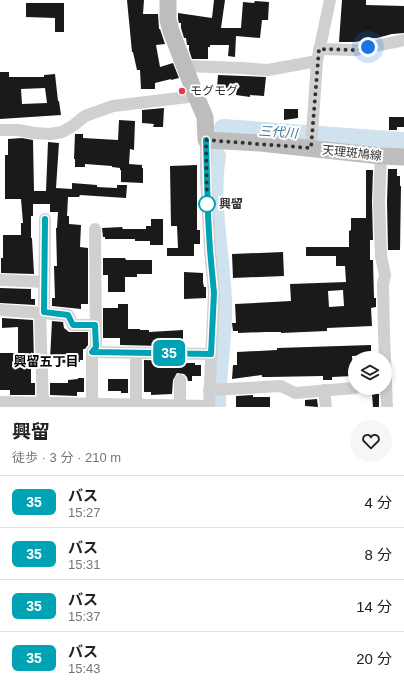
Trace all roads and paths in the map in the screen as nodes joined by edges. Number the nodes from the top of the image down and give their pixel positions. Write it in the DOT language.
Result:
graph roads {
  1 [pos="168,0"];
  2 [pos="330,0"];
  3 [pos="404,40"];
  4 [pos="318,55"];
  5 [pos="184,66"];
  6 [pos="196,96"];
  7 [pos="0,130"];
  8 [pos="312,139"];
  9 [pos="206,140"];
  10 [pos="381,156"];
  11 [pos="404,158"];
  12 [pos="45,219"];
  13 [pos="95,229"];
  14 [pos="0,280"];
  15 [pos="44,282"];
  16 [pos="0,310"];
  17 [pos="42,312"];
  18 [pos="95,325"];
  19 [pos="385,351"];
  20 [pos="92,352"];
  21 [pos="136,353"];
  22 [pos="211,354"];
  23 [pos="180,380"];
  24 [pos="348,388"];
  25 [pos="216,389"];
  26 [pos="324,390"];
  27 [pos="386,395"];
  28 [pos="0,402"];
  29 [pos="43,404"];
  30 [pos="92,405"];
  31 [pos="136,406"];
  32 [pos="180,406"];
  33 [pos="209,406"];
  34 [pos="326,407"];
  35 [pos="387,407"];
  1 -- 5 [label="main road"];
  2 -- 4 [label="street"];
  3 -- 4 [label="street"];
  4 -- 5 [label="street"];
  4 -- 8 [label="street"];
  5 -- 6 [label="main road"];
  6 -- 7 [label="street"];
  6 -- 9 [label="main road"];
  8 -- 9 [label="main road, 天理斑鳩線"];
  8 -- 10 [label="main road, 天理斑鳩線"];
  9 -- 22 [label="street"];
  10 -- 11 [label="main road, 天理斑鳩線"];
  10 -- 19 [label="street"];
  12 -- 15 [label="street"];
  13 -- 18 [label="street"];
  14 -- 15 [label="street"];
  15 -- 17 [label="street"];
  16 -- 17 [label="street"];
  17 -- 18 [label="street"];
  17 -- 29 [label="street"];
  18 -- 20 [label="street"];
  20 -- 21 [label="street"];
  20 -- 30 [label="street"];
  21 -- 22 [label="street"];
  21 -- 31 [label="street"];
  22 -- 25 [label="street"];
  23 -- 32 [label="street"];
  24 -- 26 [label="street"];
  25 -- 26 [label="street"];
  25 -- 33 [label="street"];
  26 -- 34 [label="street"];
  27 -- 35 [label="street"];
  28 -- 29 [label="street"];
  29 -- 30 [label="street"];
  30 -- 31 [label="street"];
  31 -- 32 [label="street"];
  32 -- 33 [label="street"];
}
